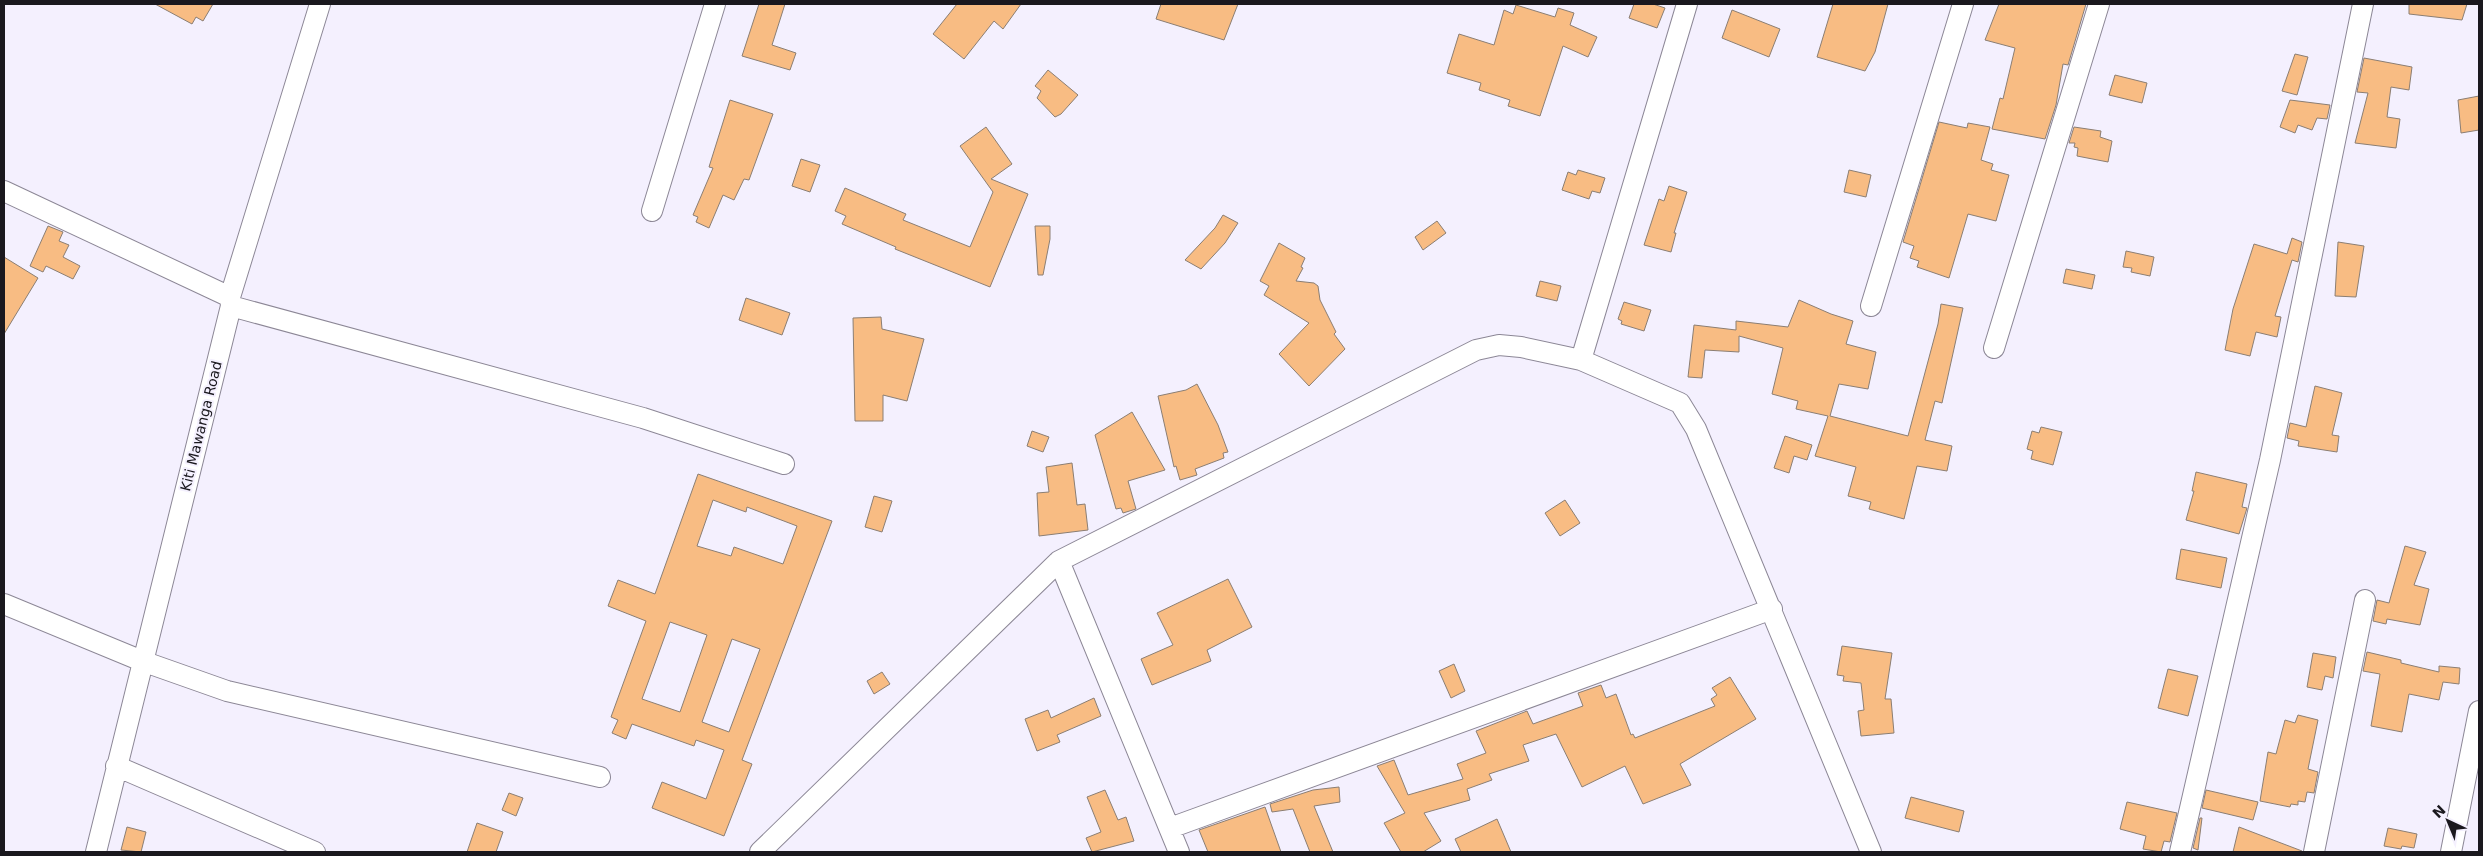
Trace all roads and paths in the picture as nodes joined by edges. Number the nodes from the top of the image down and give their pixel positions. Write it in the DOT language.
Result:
graph roads {
  1 [pos="320,4"];
  2 [pos="715,4"];
  3 [pos="1687,4"];
  4 [pos="1963,4"];
  5 [pos="2099,4"];
  6 [pos="2363,4"];
  7 [pos="4,191"];
  8 [pos="652,212"];
  9 [pos="230,302"];
  10 [pos="1870,306"];
  11 [pos="1994,348"];
  12 [pos="1580,360"];
  13 [pos="784,464"];
  14 [pos="1059,561"];
  15 [pos="2365,600"];
  16 [pos="4,604"];
  17 [pos="1772,609"];
  18 [pos="142,660"];
  19 [pos="2479,711"];
  20 [pos="116,766"];
  21 [pos="600,777"];
  22 [pos="1170,828"];
  23 [pos="96,852"];
  24 [pos="315,852"];
  25 [pos="760,852"];
  26 [pos="1180,852"];
  27 [pos="1871,852"];
  28 [pos="2180,852"];
  29 [pos="2314,852"];
  30 [pos="2451,852"];
  1 -- 9 [label="street, Kiti Mawanga Road"];
  2 -- 8 [label="street"];
  3 -- 12 [label="street"];
  4 -- 10 [label="street"];
  5 -- 11 [label="street"];
  6 -- 28 [label="street"];
  7 -- 9 [label="street"];
  9 -- 13 [label="street"];
  9 -- 18 [label="street, Kiti Mawanga Road"];
  12 -- 14 [label="street"];
  12 -- 17 [label="street"];
  14 -- 22 [label="street"];
  14 -- 25 [label="street"];
  15 -- 29 [label="street"];
  16 -- 18 [label="street"];
  17 -- 22 [label="street"];
  17 -- 27 [label="street"];
  18 -- 20 [label="street, Kiti Mawanga Road"];
  18 -- 21 [label="street"];
  19 -- 30 [label="street"];
  20 -- 23 [label="street, Kiti Mawanga Road"];
  20 -- 24 [label="street"];
  22 -- 26 [label="street"];
}
